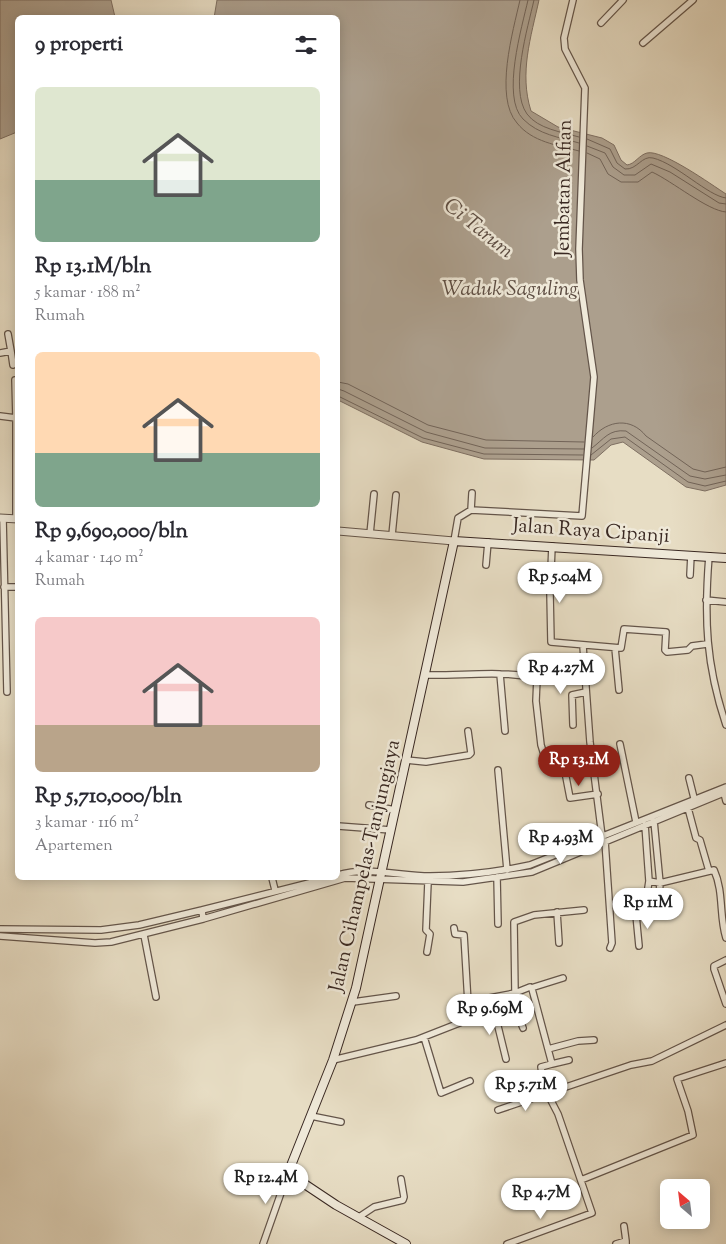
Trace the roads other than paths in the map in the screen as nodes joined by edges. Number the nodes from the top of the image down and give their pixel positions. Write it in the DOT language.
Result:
graph roads {
  1 [pos="573,0"];
  2 [pos="623,0"];
  3 [pos="693,0"];
  4 [pos="601,23"];
  5 [pos="643,43"];
  6 [pos="8,334"];
  7 [pos="11,350"];
  8 [pos="0,353"];
  9 [pos="13,365"];
  10 [pos="0,416"];
  11 [pos="15,418"];
  12 [pos="472,492"];
  13 [pos="374,494"];
  14 [pos="396,495"];
  15 [pos="471,510"];
  16 [pos="1,518"];
  17 [pos="15,519"];
  18 [pos="340,531"];
  19 [pos="370,534"];
  20 [pos="392,535"];
  21 [pos="454,541"];
  22 [pos="488,542"];
  23 [pos="552,546"];
  24 [pos="691,555"];
  25 [pos="709,556"];
  26 [pos="726,558"];
  27 [pos="486,565"];
  28 [pos="690,575"];
  29 [pos="4,587"];
  30 [pos="15,587"];
  31 [pos="706,600"];
  32 [pos="726,602"];
  33 [pos="707,644"];
  34 [pos="583,646"];
  35 [pos="615,648"];
  36 [pos="500,674"];
  37 [pos="425,675"];
  38 [pos="619,690"];
  39 [pos="7,692"];
  40 [pos="586,692"];
  41 [pos="573,724"];
  42 [pos="726,725"];
  43 [pos="468,731"];
  44 [pos="505,731"];
  45 [pos="620,744"];
  46 [pos="406,760"];
  47 [pos="546,761"];
  48 [pos="498,770"];
  49 [pos="565,772"];
  50 [pos="689,778"];
  51 [pos="725,791"];
  52 [pos="598,794"];
  53 [pos="694,798"];
  54 [pos="726,801"];
  55 [pos="369,805"];
  56 [pos="688,808"];
  57 [pos="395,810"];
  58 [pos="654,821"];
  59 [pos="636,822"];
  60 [pos="645,825"];
  61 [pos="340,826"];
  62 [pos="391,830"];
  63 [pos="604,838"];
  64 [pos="531,869"];
  65 [pos="507,870"];
  66 [pos="709,871"];
  67 [pos="340,875"];
  68 [pos="382,876"];
  69 [pos="497,877"];
  70 [pos="463,878"];
  71 [pos="340,879"];
  72 [pos="272,880"];
  73 [pos="320,880"];
  74 [pos="337,880"];
  75 [pos="649,881"];
  76 [pos="428,882"];
  77 [pos="660,883"];
  78 [pos="275,890"];
  79 [pos="254,901"];
  80 [pos="584,910"];
  81 [pos="557,912"];
  82 [pos="658,912"];
  83 [pos="202,915"];
  84 [pos="498,924"];
  85 [pos="454,928"];
  86 [pos="0,929"];
  87 [pos="144,935"];
  88 [pos="0,936"];
  89 [pos="726,938"];
  90 [pos="559,943"];
  91 [pos="639,946"];
  92 [pos="610,948"];
  93 [pos="427,952"];
  94 [pos="726,960"];
  95 [pos="563,978"];
  96 [pos="531,988"];
  97 [pos="514,993"];
  98 [pos="396,996"];
  99 [pos="156,997"];
  100 [pos="353,1002"];
  101 [pos="468,1002"];
  102 [pos="726,1004"];
  103 [pos="494,1010"];
  104 [pos="469,1020"];
  105 [pos="726,1025"];
  106 [pos="523,1028"];
  107 [pos="424,1037"];
  108 [pos="594,1040"];
  109 [pos="548,1049"];
  110 [pos="506,1059"];
  111 [pos="333,1060"];
  112 [pos="569,1060"];
  113 [pos="726,1063"];
  114 [pos="552,1064"];
  115 [pos="470,1081"];
  116 [pos="547,1094"];
  117 [pos="498,1110"];
  118 [pos="311,1116"];
  119 [pos="341,1122"];
  120 [pos="288,1173"];
  121 [pos="401,1179"];
  122 [pos="582,1180"];
  123 [pos="359,1216"];
  124 [pos="624,1226"];
  125 [pos="626,1243"];
  126 [pos="263,1244"];
  127 [pos="406,1244"];
  128 [pos="507,1244"];
  129 [pos="616,1244"];
  1 -- 15 [label="street, Jembatan Alfian"];
  2 -- 4 [label="street"];
  3 -- 5 [label="street"];
  6 -- 7 [label="street"];
  7 -- 8 [label="street"];
  7 -- 9 [label="street"];
  10 -- 11 [label="street"];
  12 -- 15 [label="street"];
  13 -- 19 [label="street"];
  14 -- 20 [label="street"];
  15 -- 21 [label="street"];
  16 -- 17 [label="street"];
  16 -- 29 [label="street"];
  18 -- 19 [label="street"];
  19 -- 20 [label="street"];
  20 -- 21 [label="street"];
  21 -- 22 [label="main road, Jalan Raya Cipanji"];
  21 -- 37 [label="main road, Jalan Cihampelas-Tanjungjaya"];
  22 -- 23 [label="main road, Jalan Raya Cipanji"];
  22 -- 27 [label="street"];
  23 -- 24 [label="main road, Jalan Raya Cipanji"];
  23 -- 34 [label="street"];
  24 -- 25 [label="main road, Jalan Raya Cipanji"];
  24 -- 28 [label="street"];
  25 -- 26 [label="main road, Jalan Raya Cipanji"];
  25 -- 31 [label="street"];
  29 -- 30 [label="street"];
  29 -- 39 [label="street"];
  31 -- 32 [label="street"];
  31 -- 33 [label="street"];
  33 -- 35 [label="street"];
  33 -- 42 [label="street"];
  34 -- 35 [label="street"];
  34 -- 40 [label="street"];
  35 -- 38 [label="street"];
  36 -- 37 [label="street"];
  36 -- 44 [label="street"];
  36 -- 47 [label="street"];
  37 -- 46 [label="main road, Jalan Cihampelas-Tanjungjaya"];
  40 -- 41 [label="street"];
  40 -- 52 [label="street"];
  43 -- 46 [label="street"];
  45 -- 59 [label="street"];
  46 -- 57 [label="main road, Jalan Cihampelas-Tanjungjaya"];
  48 -- 65 [label="street"];
  49 -- 52 [label="street"];
  50 -- 53 [label="street"];
  51 -- 53 [label="street"];
  51 -- 54 [label="street"];
  51 -- 56 [label="street"];
  52 -- 63 [label="street"];
  53 -- 59 [label="street"];
  55 -- 57 [label="street"];
  56 -- 58 [label="street"];
  56 -- 66 [label="street"];
  57 -- 62 [label="main road, Jalan Cihampelas-Tanjungjaya"];
  58 -- 60 [label="street"];
  58 -- 77 [label="street"];
  59 -- 63 [label="street"];
  60 -- 63 [label="street"];
  60 -- 75 [label="street"];
  61 -- 62 [label="street"];
  62 -- 68 [label="main road, Jalan Cihampelas-Tanjungjaya"];
  63 -- 64 [label="street"];
  63 -- 92 [label="street"];
  64 -- 65 [label="street"];
  64 -- 69 [label="street"];
  65 -- 70 [label="street"];
  66 -- 77 [label="street"];
  66 -- 89 [label="street"];
  67 -- 68 [label="street"];
  68 -- 70 [label="street"];
  68 -- 71 [label="street"];
  68 -- 76 [label="street"];
  68 -- 100 [label="main road, Jalan Cihampelas-Tanjungjaya"];
  69 -- 70 [label="street"];
  69 -- 84 [label="street"];
  70 -- 76 [label="street"];
  72 -- 78 [label="street"];
  73 -- 78 [label="street"];
  74 -- 79 [label="street"];
  75 -- 77 [label="street"];
  75 -- 91 [label="street"];
  76 -- 93 [label="street"];
  77 -- 82 [label="street"];
  78 -- 79 [label="street"];
  79 -- 83 [label="street"];
  80 -- 81 [label="street"];
  81 -- 90 [label="street"];
  81 -- 97 [label="street"];
  83 -- 86 [label="street"];
  83 -- 87 [label="street"];
  85 -- 101 [label="street"];
  87 -- 88 [label="street"];
  87 -- 99 [label="street"];
  94 -- 102 [label="street"];
  95 -- 96 [label="street"];
  96 -- 97 [label="street"];
  96 -- 109 [label="street"];
  97 -- 101 [label="street"];
  98 -- 100 [label="street"];
  100 -- 111 [label="main road, Jalan Cihampelas-Tanjungjaya"];
  101 -- 104 [label="street"];
  103 -- 104 [label="street"];
  103 -- 106 [label="street"];
  103 -- 110 [label="street"];
  104 -- 107 [label="street"];
  105 -- 116 [label="street"];
  107 -- 111 [label="street"];
  107 -- 115 [label="street"];
  108 -- 109 [label="street"];
  109 -- 114 [label="street"];
  111 -- 118 [label="main road, Jalan Cihampelas-Tanjungjaya"];
  112 -- 114 [label="street"];
  113 -- 122 [label="street"];
  114 -- 116 [label="street"];
  116 -- 117 [label="street"];
  116 -- 122 [label="street"];
  118 -- 119 [label="street"];
  118 -- 120 [label="main road, Jalan Cihampelas-Tanjungjaya"];
  120 -- 123 [label="main road"];
  120 -- 126 [label="street"];
  121 -- 123 [label="street"];
  122 -- 128 [label="street"];
  123 -- 127 [label="main road"];
  124 -- 125 [label="street"];
  125 -- 129 [label="street"];
}
